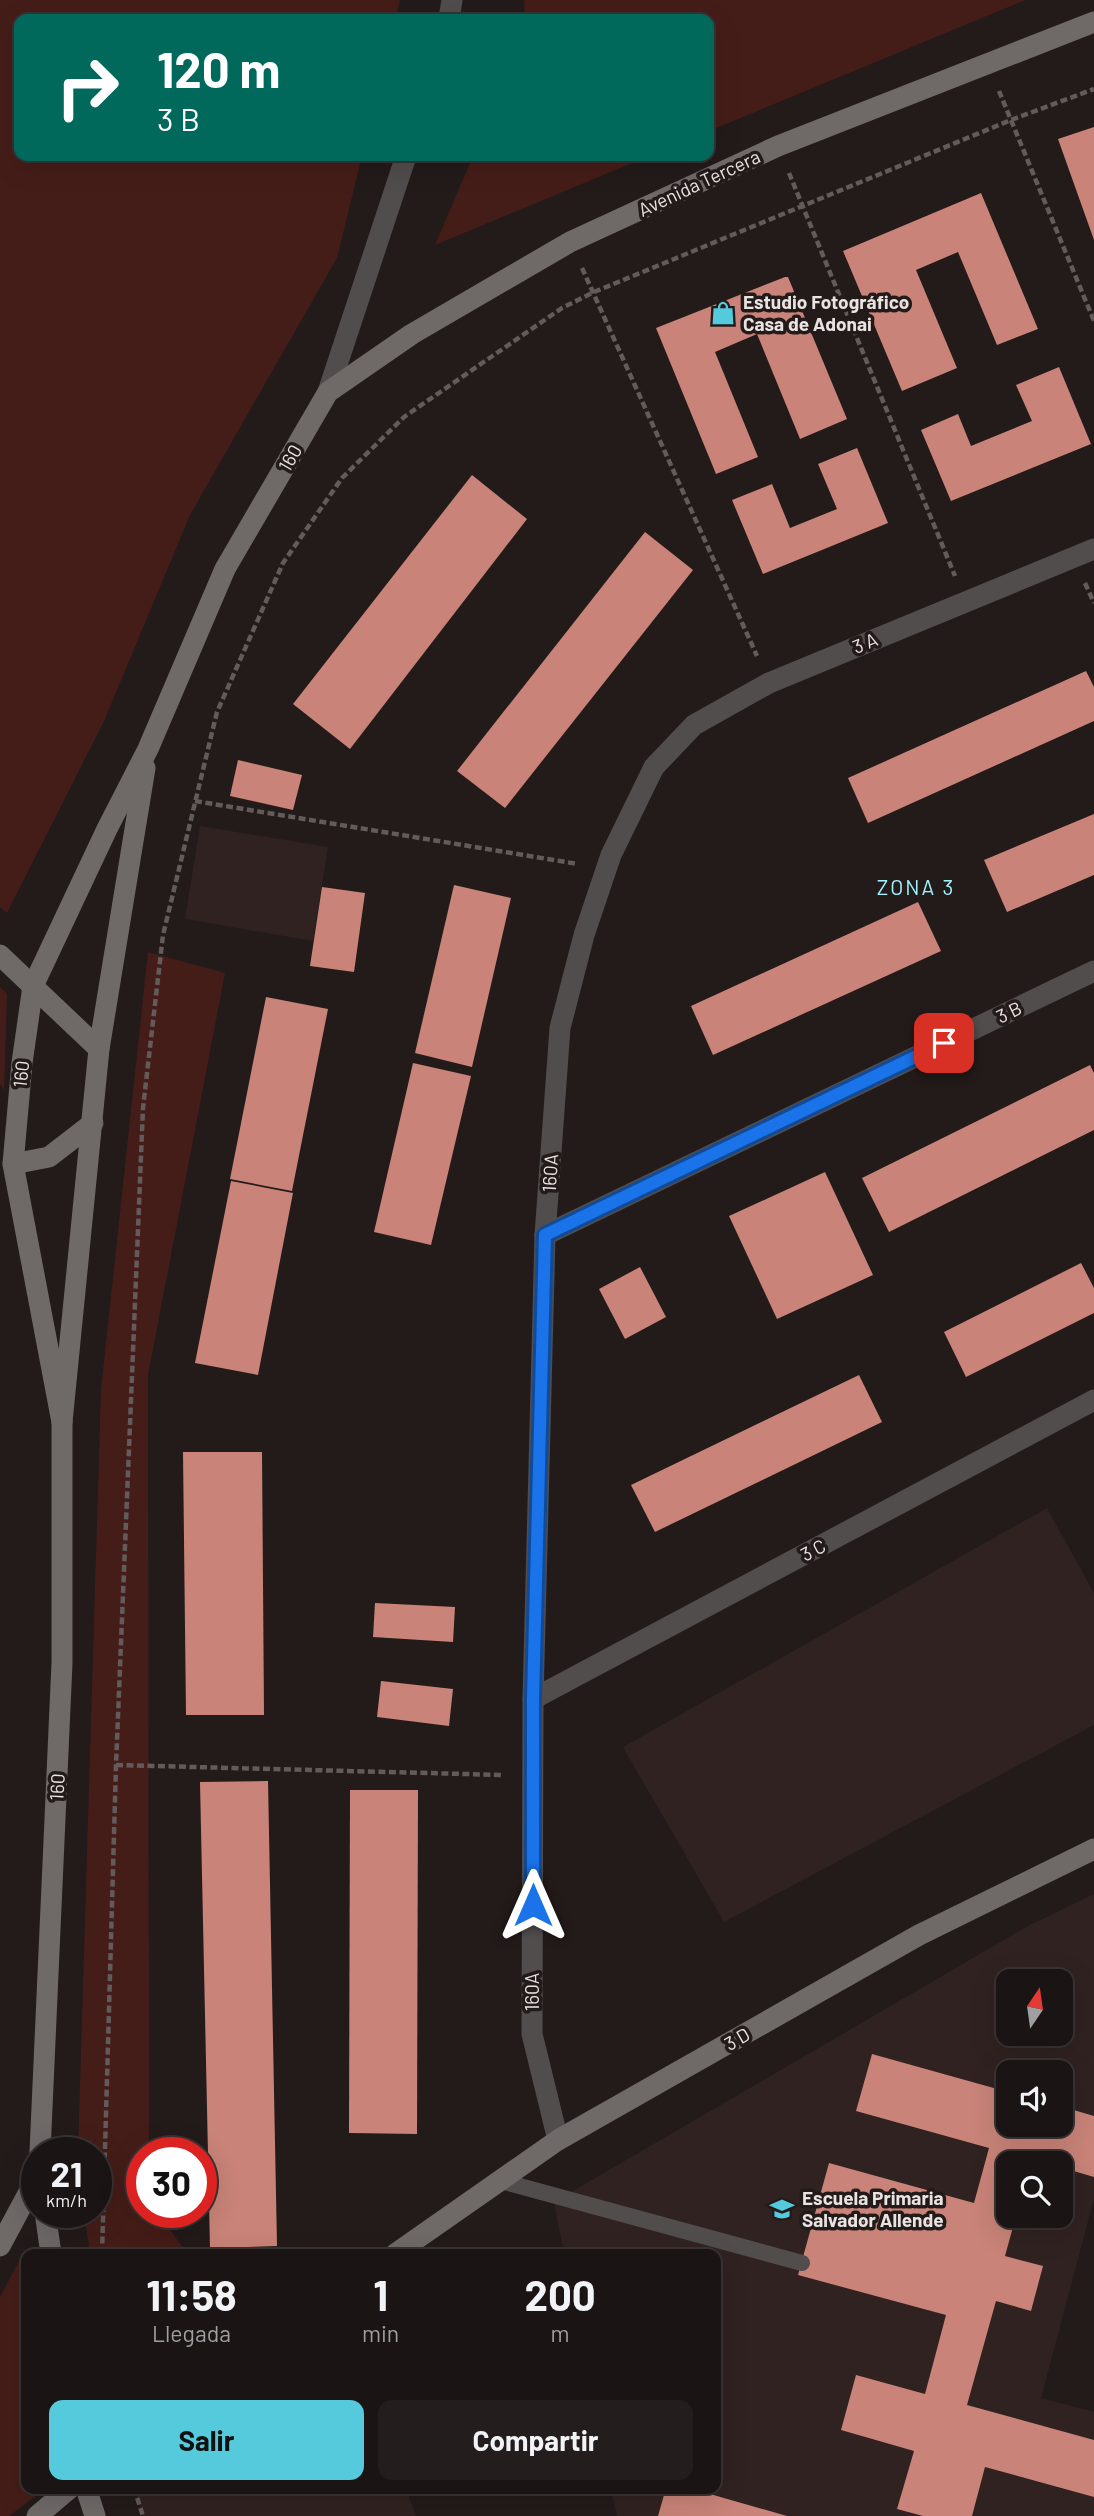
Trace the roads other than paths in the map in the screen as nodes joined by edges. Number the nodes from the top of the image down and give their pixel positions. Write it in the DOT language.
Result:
graph roads {
  1 [pos="1094,22"];
  2 [pos="404,161"];
  3 [pos="328,393"];
  4 [pos="1094,549"];
  5 [pos="148,749"];
  6 [pos="654,767"];
  7 [pos="0,956"];
  8 [pos="1094,971"];
  9 [pos="33,986"];
  10 [pos="99,1049"];
  11 [pos="93,1123"];
  12 [pos="0,1139"];
  13 [pos="13,1164"];
  14 [pos="545,1235"];
  15 [pos="1094,1400"];
  16 [pos="62,1422"];
  17 [pos="533,1699"];
  18 [pos="1094,1849"];
  19 [pos="41,2137"];
  20 [pos="558,2140"];
  21 [pos="501,2180"];
  22 [pos="21,2207"];
  23 [pos="47,2228"];
  24 [pos="0,2246"];
  25 [pos="50,2249"];
  26 [pos="403,2249"];
  27 [pos="802,2263"];
  28 [pos="63,2494"];
  29 [pos="88,2494"];
  30 [pos="37,2516"];
  31 [pos="95,2516"];
  1 -- 3 [label="main road, Avenida Tercera"];
  2 -- 3 [label="street, 160"];
  3 -- 5 [label="main road, 160"];
  4 -- 6 [label="street, 3 A"];
  5 -- 9 [label="main road, 160"];
  5 -- 10 [label="main road, 160"];
  6 -- 14 [label="street, 160A"];
  7 -- 9 [label="main road"];
  8 -- 14 [label="street, 3 B"];
  9 -- 10 [label="main road"];
  9 -- 13 [label="main road, 160"];
  10 -- 11 [label="main road, 160"];
  11 -- 13 [label="main road"];
  11 -- 16 [label="main road, 160"];
  12 -- 13 [label="main road"];
  13 -- 16 [label="main road, 160"];
  14 -- 17 [label="street, 160A"];
  15 -- 17 [label="street, 3 C"];
  16 -- 19 [label="main road, 160"];
  17 -- 20 [label="street, 160A"];
  18 -- 20 [label="main road, 3 D"];
  20 -- 21 [label="main road, 3 D"];
  21 -- 26 [label="main road, 3 D"];
  21 -- 27 [label="lane"];
  22 -- 24 [label="main road"];
  23 -- 25 [label="main road"];
  28 -- 30 [label="main road"];
  29 -- 31 [label="main road"];
}
